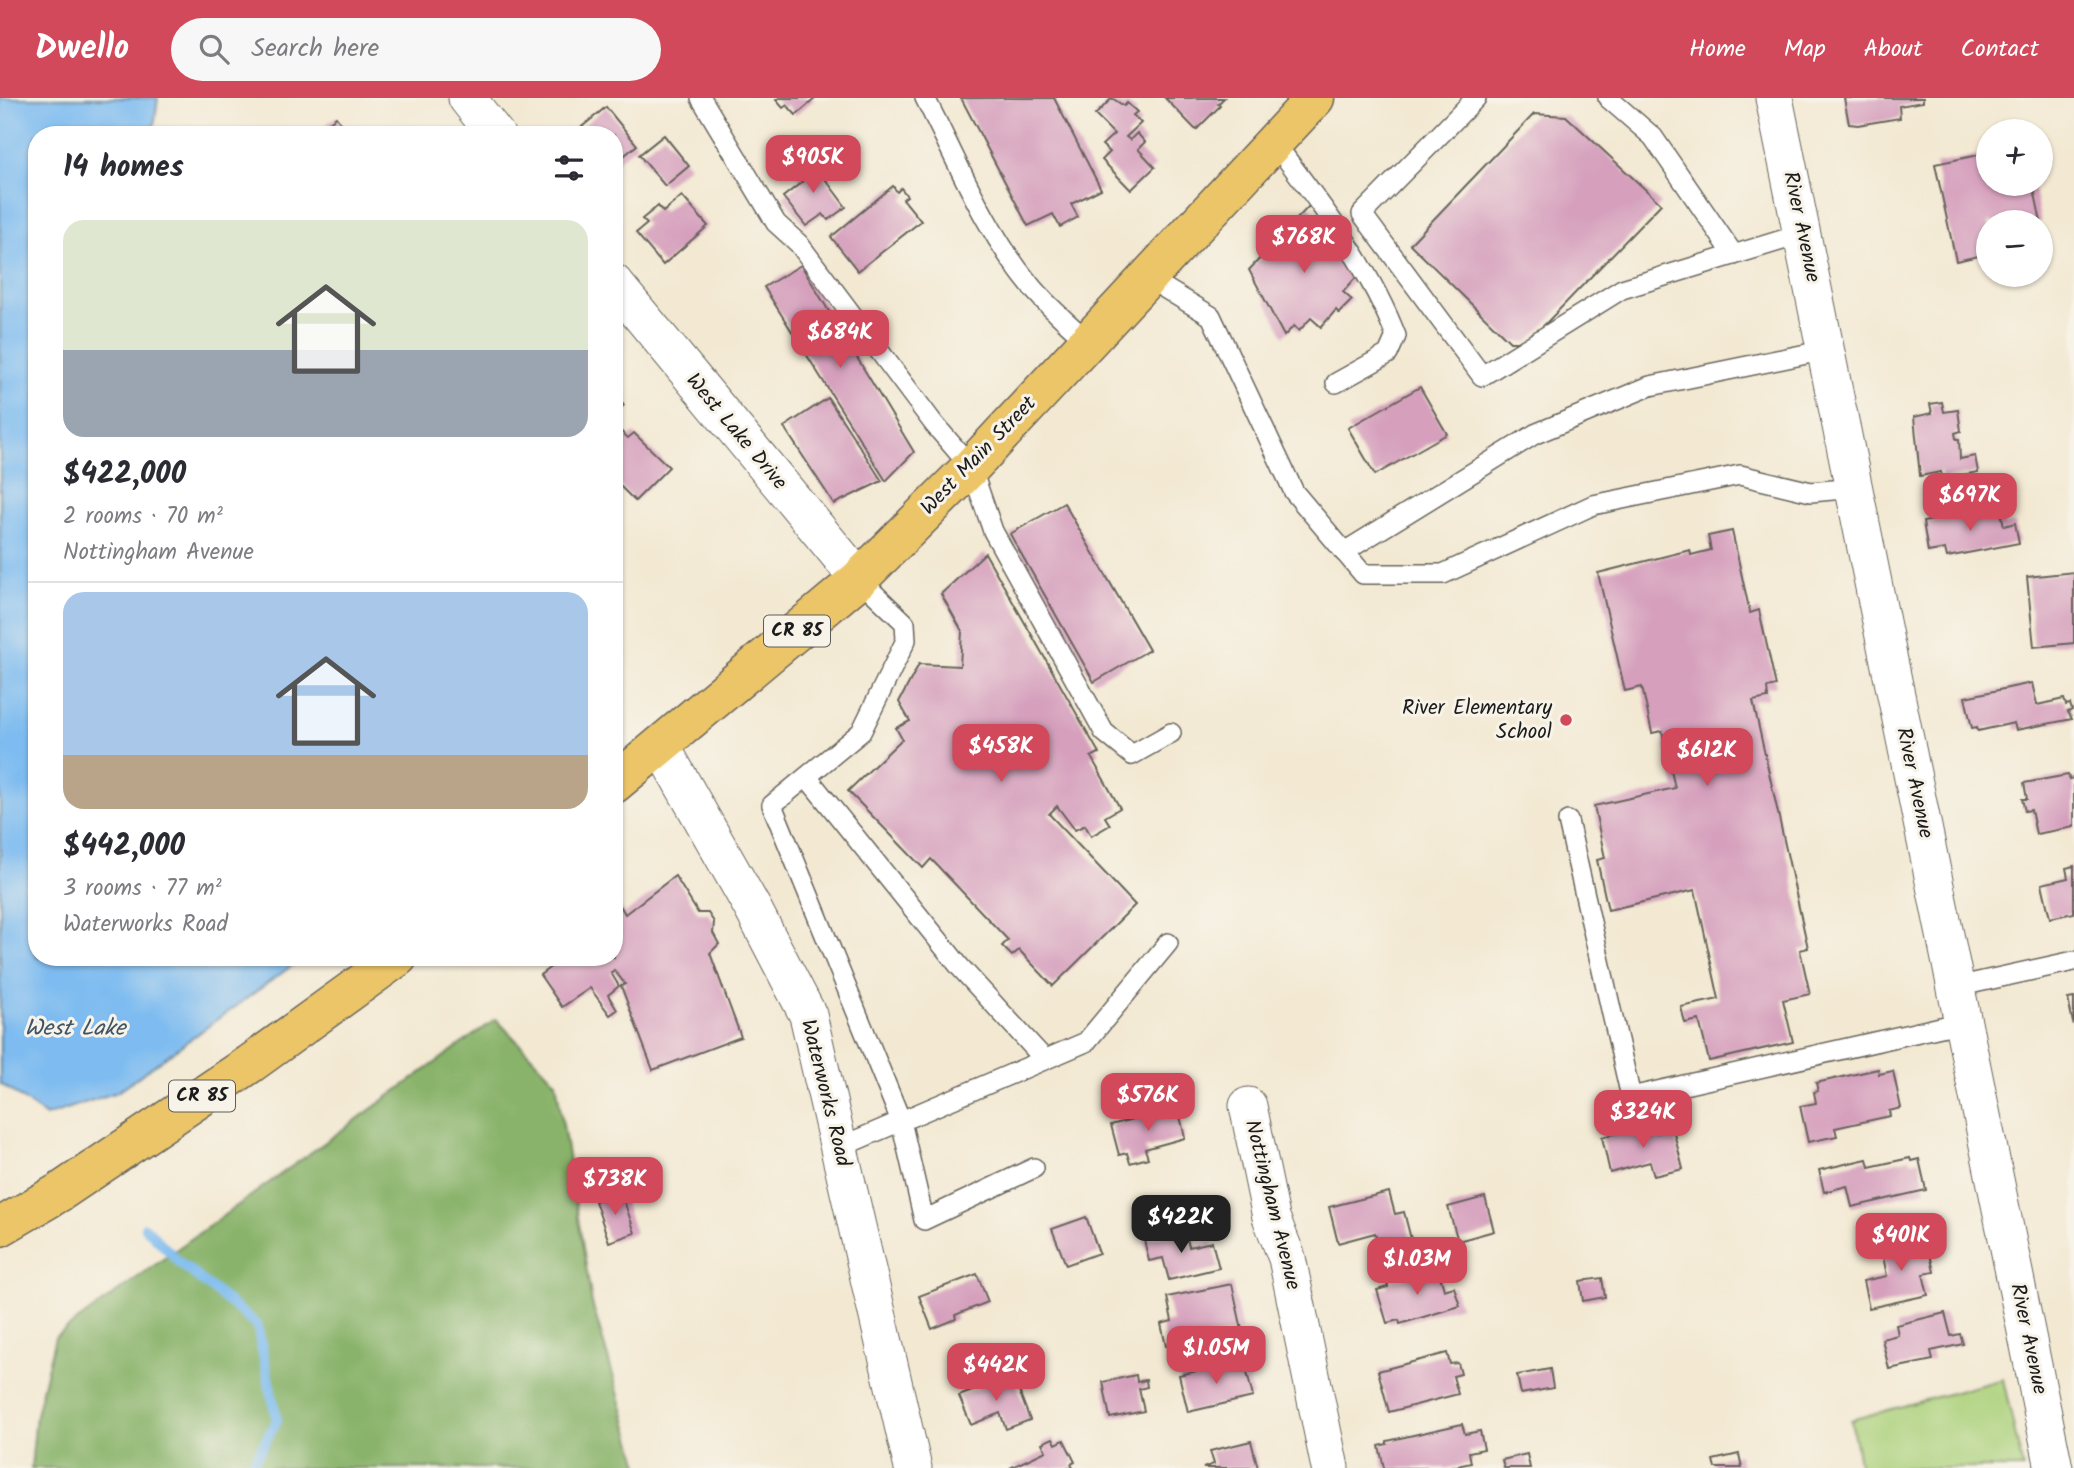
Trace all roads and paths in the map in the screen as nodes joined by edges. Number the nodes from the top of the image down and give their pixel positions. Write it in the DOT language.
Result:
graph roads {
  1 [pos="467,98"];
  2 [pos="701,98"];
  3 [pos="925,98"];
  4 [pos="1315,98"];
  5 [pos="1476,98"];
  6 [pos="1608,98"];
  7 [pos="1774,98"];
  8 [pos="489,126"];
  9 [pos="1273,141"];
  10 [pos="1802,234"];
  11 [pos="1734,255"];
  12 [pos="1146,277"];
  13 [pos="623,294"];
  14 [pos="1087,341"];
  15 [pos="1826,350"];
  16 [pos="1336,383"];
  17 [pos="971,467"];
  18 [pos="1854,488"];
  19 [pos="1344,552"];
  20 [pos="859,579"];
  21 [pos="1171,733"];
  22 [pos="662,746"];
  23 [pos="623,777"];
  24 [pos="807,777"];
  25 [pos="1569,821"];
  26 [pos="1168,943"];
  27 [pos="2074,961"];
  28 [pos="386,966"];
  29 [pos="1959,1005"];
  30 [pos="1045,1060"];
  31 [pos="1248,1106"];
  32 [pos="901,1121"];
  33 [pos="838,1148"];
  34 [pos="1034,1168"];
  35 [pos="0,1227"];
  36 [pos="913,1468"];
  37 [pos="1330,1468"];
  38 [pos="2054,1468"];
  1 -- 8 [label="street"];
  2 -- 17 [label="lane"];
  3 -- 14 [label="lane"];
  4 -- 9 [label="main road, West Main Street / CR 85"];
  5 -- 11 [label="lane"];
  6 -- 11 [label="lane"];
  7 -- 10 [label="street, River Avenue"];
  9 -- 12 [label="main road, West Main Street / CR 85"];
  9 -- 16 [label="lane"];
  10 -- 11 [label="lane"];
  10 -- 15 [label="street, River Avenue"];
  12 -- 14 [label="main road, West Main Street / CR 85"];
  12 -- 19 [label="lane"];
  13 -- 20 [label="street, West Lake Drive"];
  14 -- 17 [label="main road, West Main Street / CR 85"];
  15 -- 18 [label="street, River Avenue"];
  15 -- 19 [label="lane"];
  17 -- 20 [label="main road, West Main Street / CR 85"];
  17 -- 21 [label="lane"];
  18 -- 19 [label="lane"];
  18 -- 29 [label="street, River Avenue"];
  20 -- 22 [label="main road, West Main Street / CR 85"];
  20 -- 24 [label="lane"];
  22 -- 23 [label="main road, West Main Street / CR 85"];
  22 -- 33 [label="street, Waterworks Road"];
  24 -- 30 [label="lane"];
  24 -- 32 [label="lane"];
  25 -- 29 [label="lane"];
  26 -- 30 [label="lane"];
  27 -- 29 [label="lane"];
  28 -- 35 [label="main road, CR 85"];
  29 -- 38 [label="street, River Avenue"];
  30 -- 32 [label="lane"];
  31 -- 37 [label="street, Nottingham Avenue"];
  32 -- 33 [label="lane"];
  32 -- 34 [label="lane"];
  33 -- 36 [label="street, Waterworks Road"];
}
